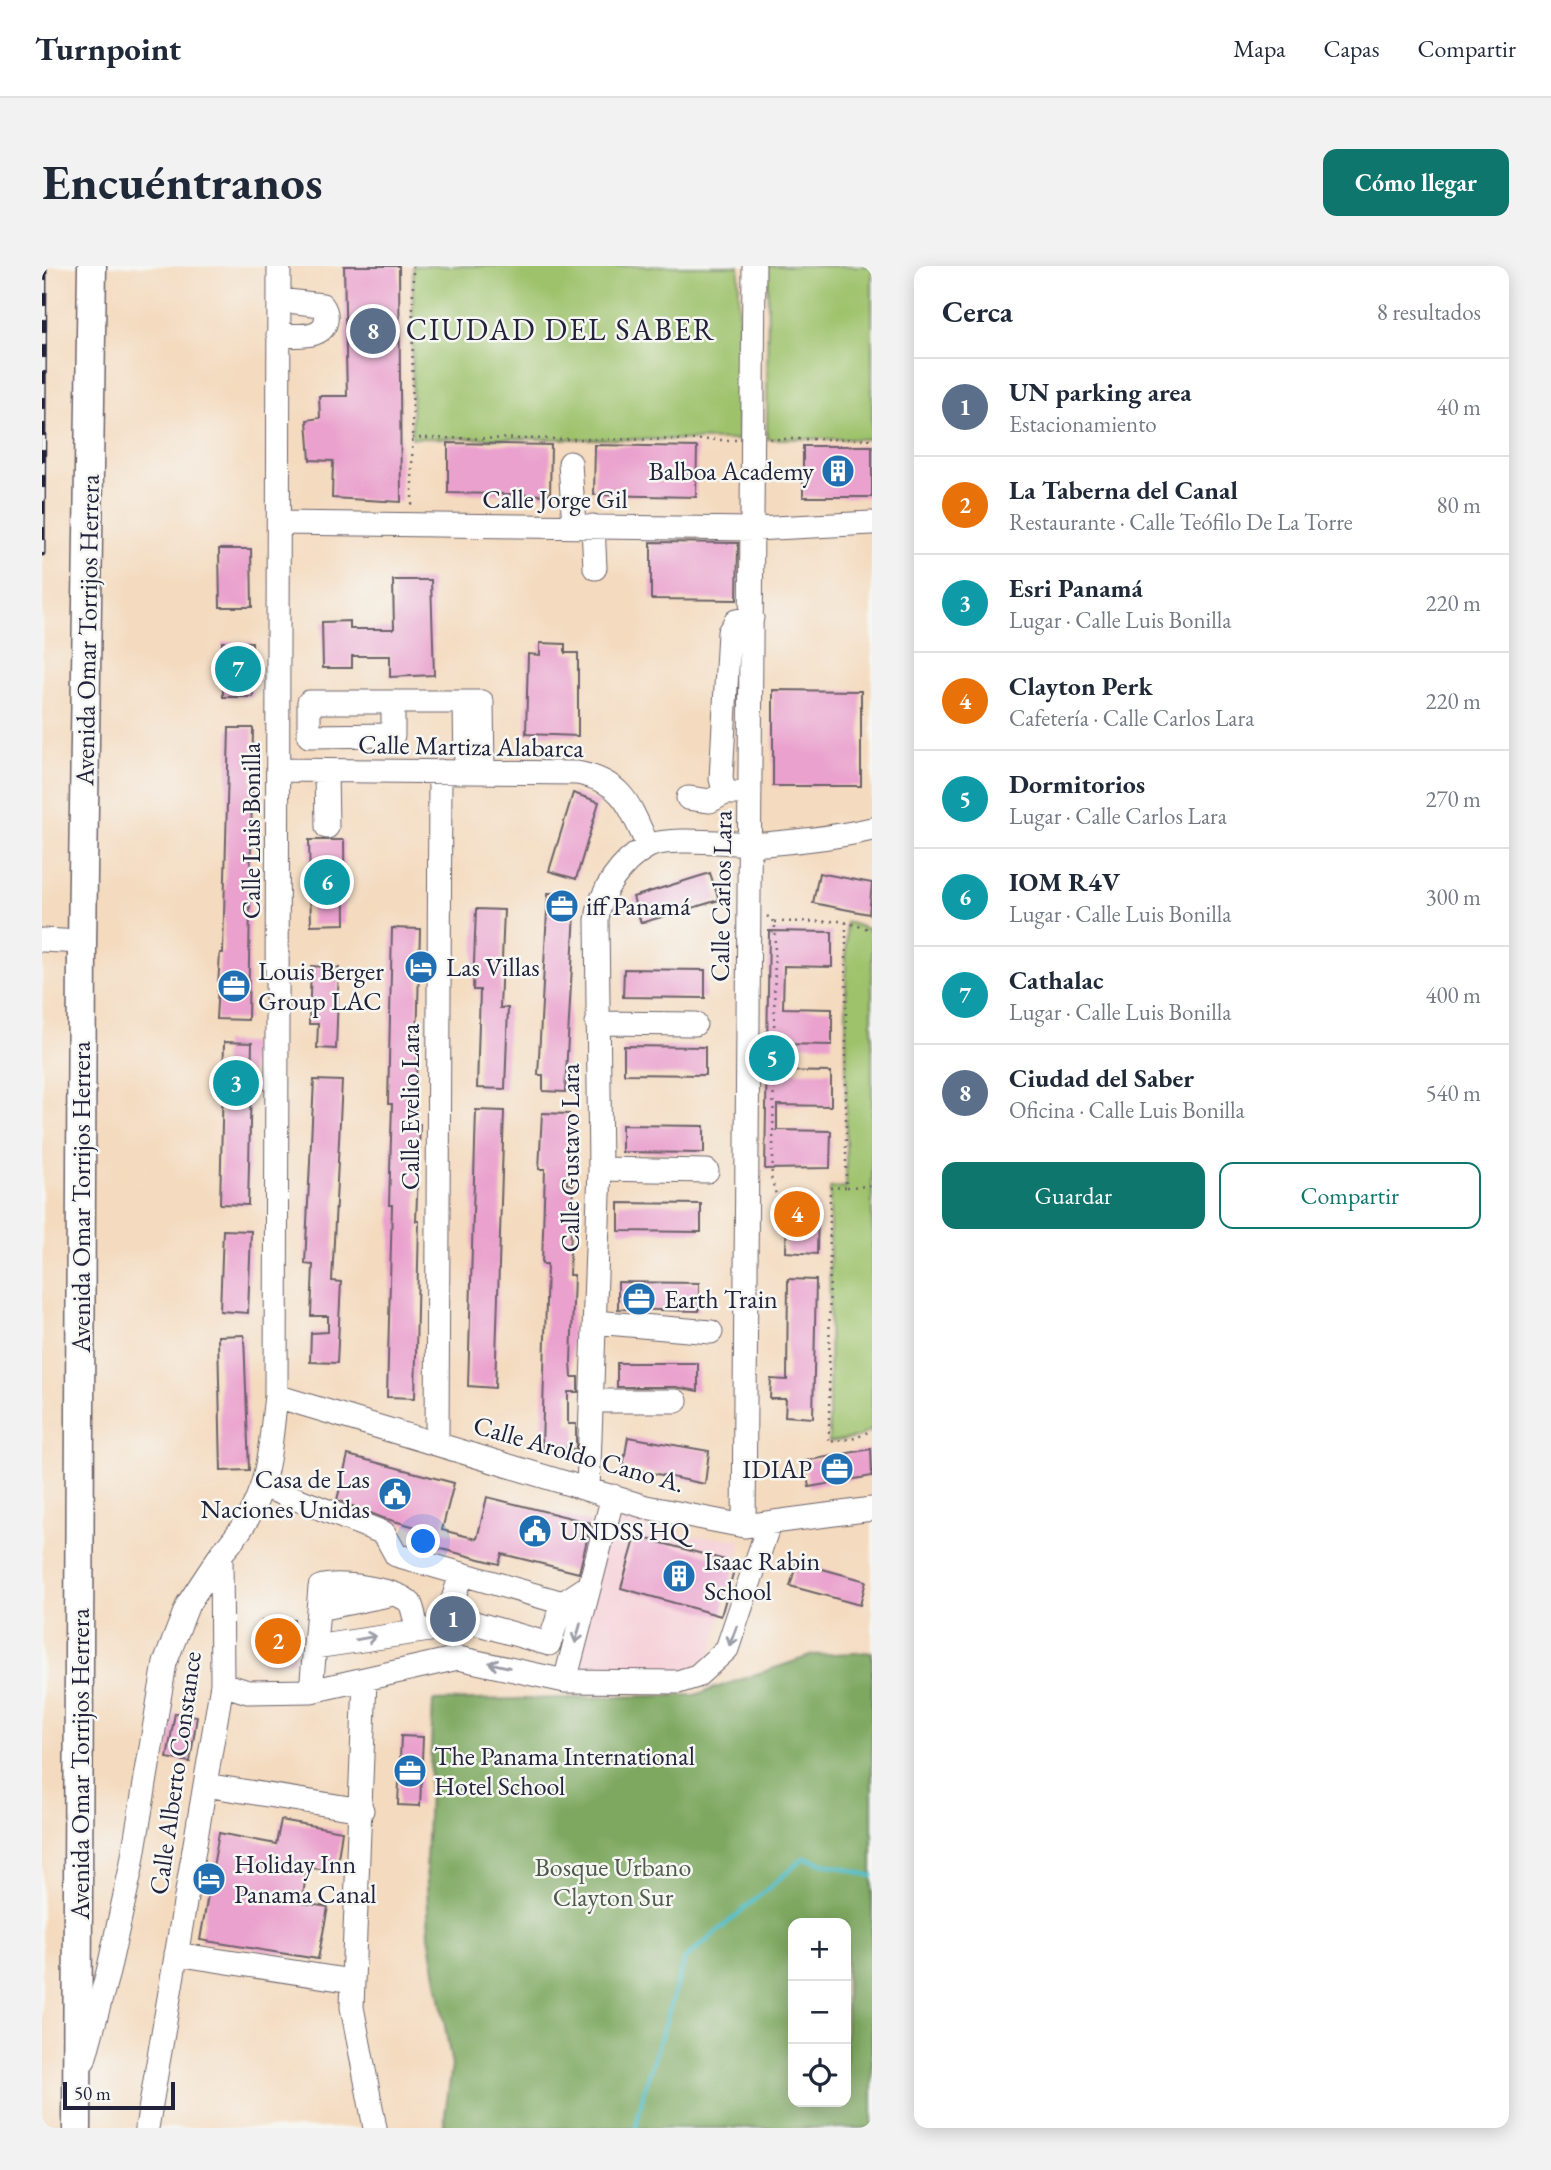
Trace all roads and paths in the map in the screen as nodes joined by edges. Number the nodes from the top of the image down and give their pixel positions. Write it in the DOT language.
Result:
graph roads {
  1 [pos="279,266"];
  2 [pos="413,266"];
  3 [pos="754,266"];
  4 [pos="93,271"];
  5 [pos="279,300"];
  6 [pos="278,335"];
  7 [pos="412,438"];
  8 [pos="753,439"];
  9 [pos="872,439"];
  10 [pos="570,463"];
  11 [pos="279,523"];
  12 [pos="872,523"];
  13 [pos="412,526"];
  14 [pos="583,526"];
  15 [pos="754,529"];
  16 [pos="595,568"];
  17 [pos="752,618"];
  18 [pos="751,692"];
  19 [pos="727,693"];
  20 [pos="393,702"];
  21 [pos="393,735"];
  22 [pos="279,770"];
  23 [pos="326,771"];
  24 [pos="394,771"];
  25 [pos="440,771"];
  26 [pos="474,771"];
  27 [pos="724,793"];
  28 [pos="750,793"];
  29 [pos="688,798"];
  30 [pos="327,827"];
  31 [pos="872,829"];
  32 [pos="840,836"];
  33 [pos="750,844"];
  34 [pos="648,846"];
  35 [pos="872,846"];
  36 [pos="764,915"];
  37 [pos="775,922"];
  38 [pos="846,922"];
  39 [pos="872,930"];
  40 [pos="42,940"];
  41 [pos="82,942"];
  42 [pos="597,1023"];
  43 [pos="695,1024"];
  44 [pos="600,1169"];
  45 [pos="707,1171"];
  46 [pos="872,1186"];
  47 [pos="846,1187"];
  48 [pos="778,1202"];
  49 [pos="595,1322"];
  50 [pos="711,1332"];
  51 [pos="276,1396"];
  52 [pos="592,1401"];
  53 [pos="676,1401"];
  54 [pos="872,1430"];
  55 [pos="437,1443"];
  56 [pos="263,1486"];
  57 [pos="588,1490"];
  58 [pos="613,1496"];
  59 [pos="872,1509"];
  60 [pos="769,1524"];
  61 [pos="744,1527"];
  62 [pos="221,1554"];
  63 [pos="461,1575"];
  64 [pos="589,1586"];
  65 [pos="563,1603"];
  66 [pos="445,1621"];
  67 [pos="417,1630"];
  68 [pos="315,1647"];
  69 [pos="442,1662"];
  70 [pos="365,1680"];
  71 [pos="565,1681"];
  72 [pos="222,1684"];
  73 [pos="311,1691"];
  74 [pos="205,1785"];
  75 [pos="362,1810"];
  76 [pos="176,1954"];
  77 [pos="352,1981"];
  78 [pos="79,2076"];
  79 [pos="77,2128"];
  80 [pos="147,2128"];
  81 [pos="375,2128"];
  1 -- 5 [label="street, Calle Luis Bonilla"];
  2 -- 7 [label="path"];
  3 -- 8 [label="street, Calle Carlos Lara"];
  4 -- 41 [label="main road, Avenida Omar Torrijos Herrera"];
  5 -- 6 [label="street, Calle Luis Bonilla"];
  5 -- 6 [label="street"];
  6 -- 11 [label="street, Calle Luis Bonilla"];
  7 -- 8 [label="path"];
  7 -- 13 [label="path"];
  8 -- 9 [label="path"];
  8 -- 15 [label="street, Calle Carlos Lara"];
  10 -- 14 [label="street"];
  11 -- 13 [label="street, Calle Jorge Gil"];
  11 -- 22 [label="street, Calle Luis Bonilla"];
  12 -- 15 [label="street, Calle Jorge Gil"];
  13 -- 14 [label="street, Calle Jorge Gil"];
  14 -- 15 [label="street, Calle Jorge Gil"];
  14 -- 16 [label="street"];
  15 -- 17 [label="street, Calle Carlos Lara"];
  17 -- 18 [label="street, Calle Carlos Lara"];
  17 -- 19 [label="street"];
  18 -- 19 [label="street"];
  18 -- 28 [label="street, Calle Carlos Lara"];
  19 -- 27 [label="street"];
  20 -- 21 [label="street"];
  20 -- 21 [label="street"];
  20 -- 26 [label="street"];
  21 -- 24 [label="street"];
  22 -- 23 [label="street, Calle Martiza Alabarca"];
  22 -- 51 [label="street, Calle Luis Bonilla"];
  23 -- 24 [label="street, Calle Martiza Alabarca"];
  23 -- 30 [label="street"];
  24 -- 25 [label="street, Calle Martiza Alabarca"];
  25 -- 26 [label="street, Calle Martiza Alabarca"];
  25 -- 55 [label="street, Calle Evelio Lara"];
  26 -- 34 [label="street, Calle Martiza Alabarca"];
  27 -- 28 [label="street"];
  27 -- 29 [label="street"];
  28 -- 33 [label="street, Calle Carlos Lara"];
  31 -- 32 [label="street"];
  32 -- 33 [label="street"];
  32 -- 35 [label="street"];
  33 -- 34 [label="street"];
  33 -- 61 [label="street, Calle Carlos Lara"];
  34 -- 42 [label="street, Calle Gustavo Lara"];
  36 -- 37 [label="path"];
  37 -- 38 [label="path"];
  37 -- 48 [label="path"];
  38 -- 39 [label="path"];
  38 -- 47 [label="path"];
  40 -- 41 [label="street"];
  41 -- 78 [label="main road, Avenida Omar Torrijos Herrera"];
  42 -- 43 [label="street"];
  42 -- 44 [label="street, Calle Gustavo Lara"];
  44 -- 45 [label="street"];
  44 -- 49 [label="street, Calle Gustavo Lara"];
  46 -- 47 [label="path"];
  47 -- 54 [label="path"];
  49 -- 50 [label="street"];
  49 -- 52 [label="street, Calle Gustavo Lara"];
  51 -- 55 [label="street, Calle Aroldo Cano A."];
  51 -- 56 [label="street"];
  52 -- 53 [label="street"];
  52 -- 57 [label="street, Calle Gustavo Lara"];
  55 -- 57 [label="street, Calle Aroldo Cano A."];
  56 -- 62 [label="street"];
  56 -- 63 [label="street"];
  57 -- 58 [label="street, Calle Aroldo Cano A."];
  58 -- 61 [label="street, Calle Aroldo Cano A."];
  58 -- 64 [label="street"];
  59 -- 60 [label="street, Calle Aroldo Cano A."];
  60 -- 61 [label="street, Calle Aroldo Cano A."];
  60 -- 71 [label="street, one-way"];
  62 -- 72 [label="street, Calle Alberto Constance"];
  62 -- 78 [label="street"];
  63 -- 65 [label="street"];
  63 -- 66 [label="street"];
  64 -- 65 [label="street"];
  64 -- 71 [label="street, one-way"];
  65 -- 66 [label="street"];
  66 -- 67 [label="street"];
  66 -- 69 [label="street"];
  68 -- 67 [label="street, one-way"];
  67 -- 68 [label="street"];
  68 -- 73 [label="street"];
  69 -- 70 [label="street"];
  71 -- 69 [label="street, one-way"];
  70 -- 73 [label="street"];
  70 -- 75 [label="street"];
  72 -- 73 [label="street"];
  72 -- 74 [label="street, Calle Alberto Constance"];
  74 -- 75 [label="street"];
  74 -- 76 [label="street, Calle Alberto Constance"];
  75 -- 77 [label="street"];
  76 -- 77 [label="street"];
  76 -- 80 [label="street, Calle Alberto Constance"];
  77 -- 81 [label="street"];
  78 -- 79 [label="main road, Avenida Omar Torrijos Herrera"];
}
